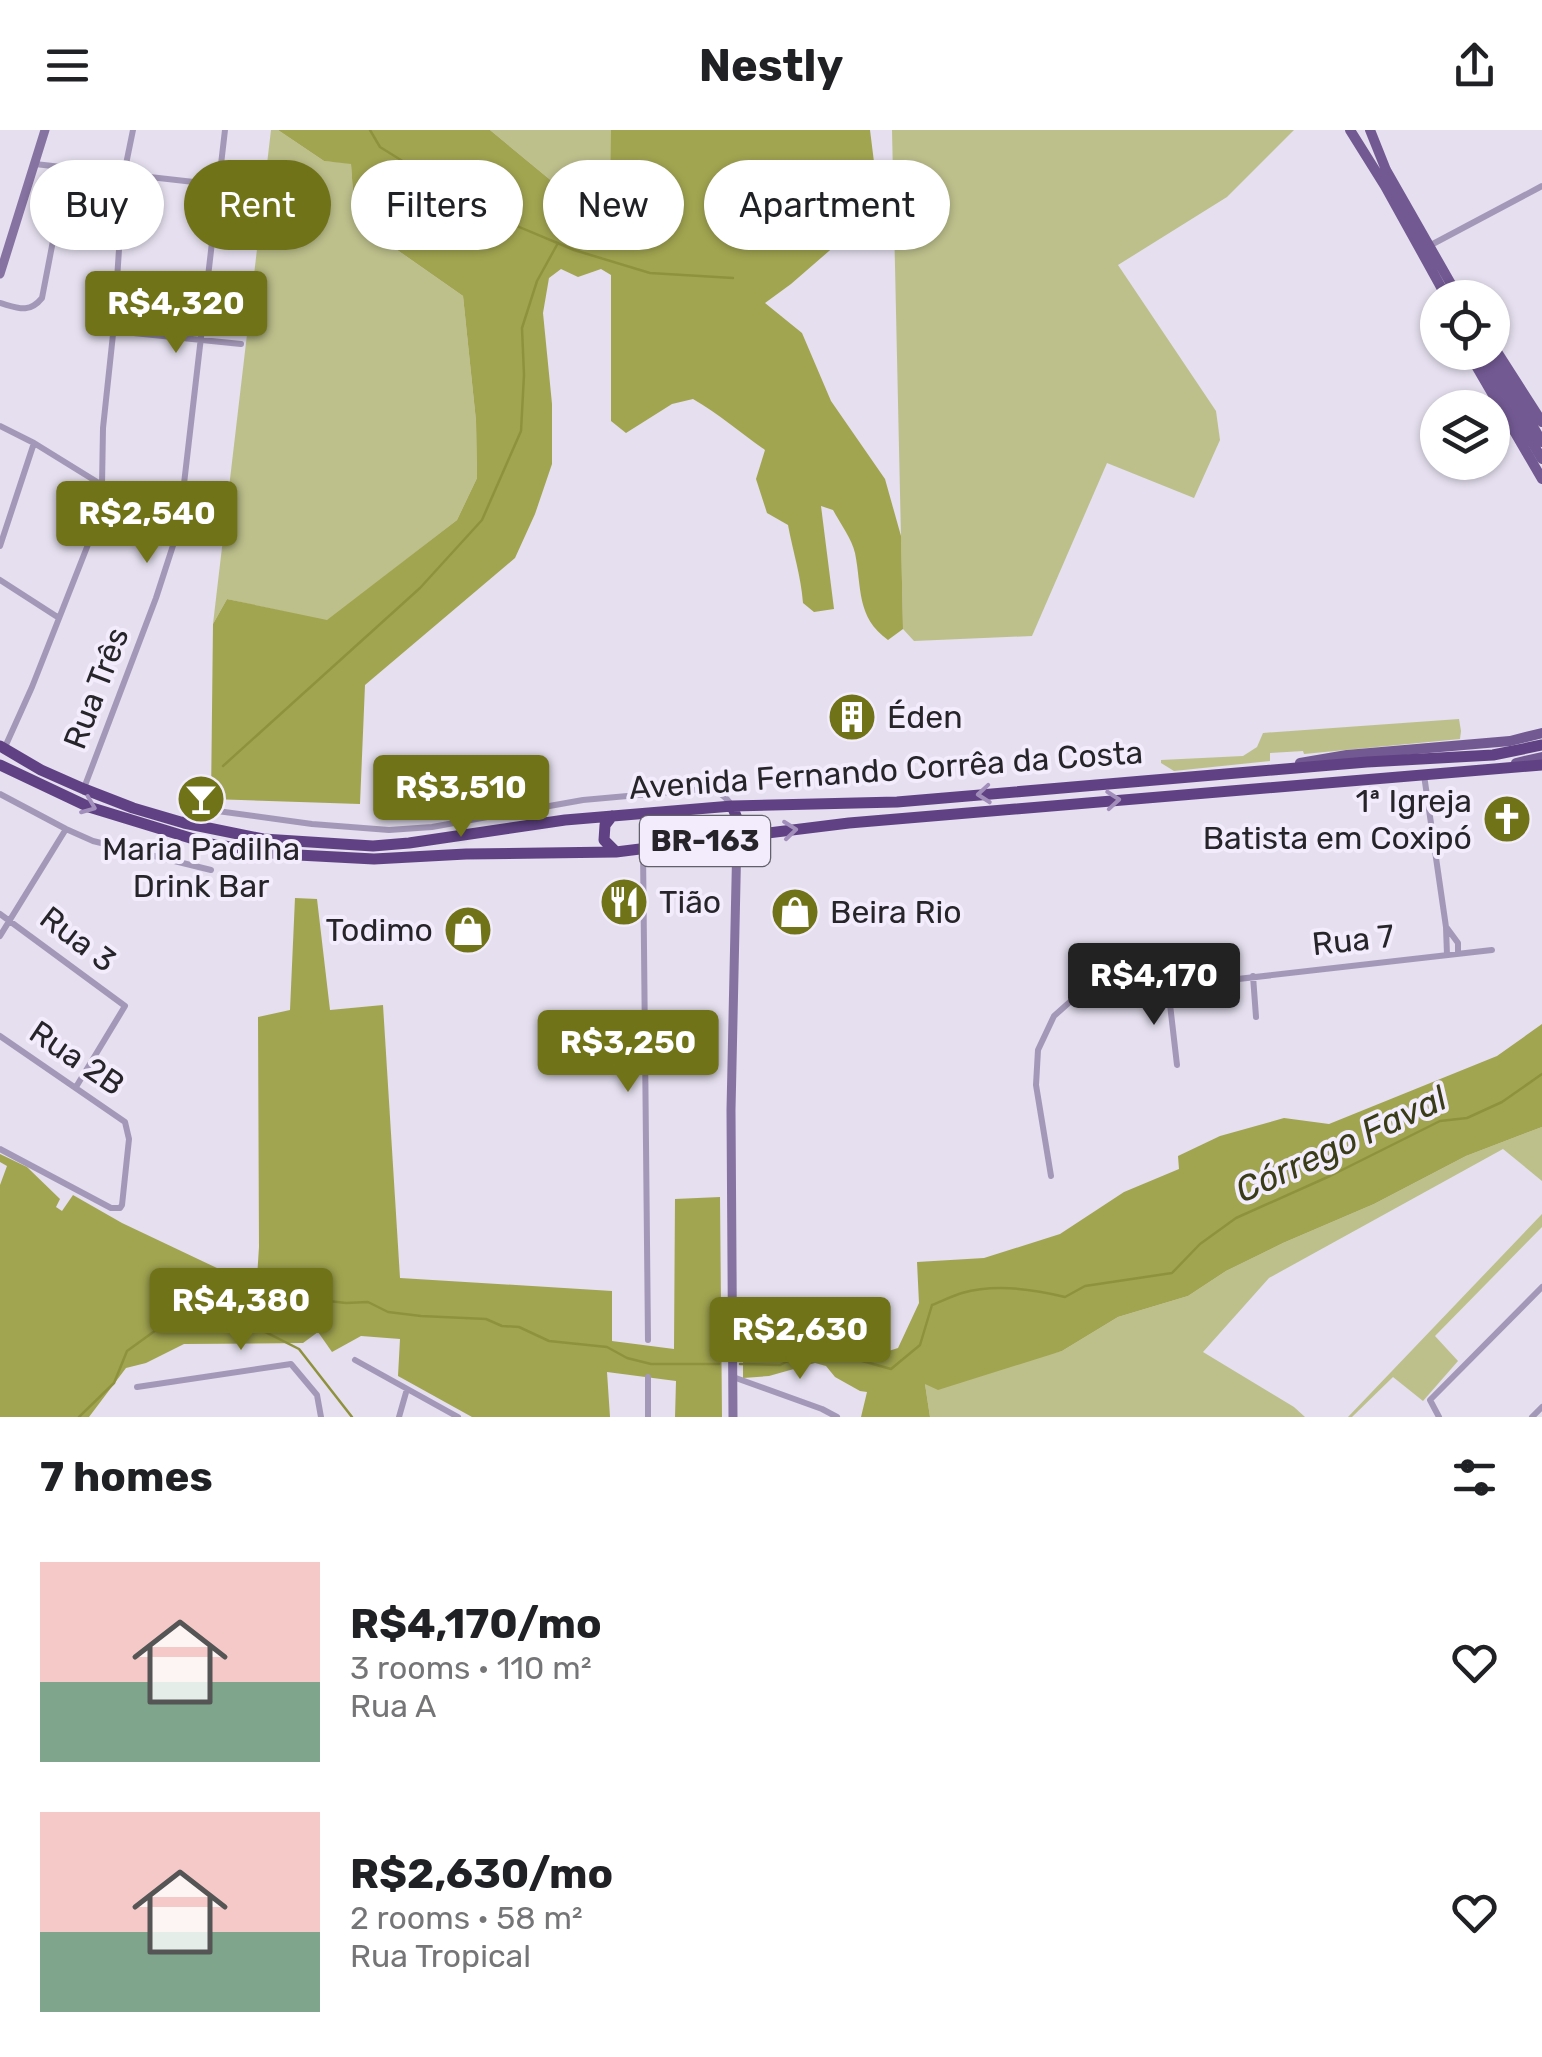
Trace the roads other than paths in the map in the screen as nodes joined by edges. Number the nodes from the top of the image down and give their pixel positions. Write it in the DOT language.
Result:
graph roads {
  1 [pos="46,130"];
  2 [pos="134,130"];
  3 [pos="224,130"];
  4 [pos="1350,130"];
  5 [pos="1370,130"];
  6 [pos="36,160"];
  7 [pos="127,160"];
  8 [pos="221,160"];
  9 [pos="30,180"];
  10 [pos="1542,186"];
  11 [pos="1430,246"];
  12 [pos="51,250"];
  13 [pos="119,250"];
  14 [pos="210,250"];
  15 [pos="0,274"];
  16 [pos="1439,280"];
  17 [pos="1442,280"];
  18 [pos="0,303"];
  19 [pos="114,331"];
  20 [pos="199,340"];
  21 [pos="242,344"];
  22 [pos="1478,370"];
  23 [pos="1490,370"];
  24 [pos="1500,370"];
  25 [pos="1509,370"];
  26 [pos="1542,422"];
  27 [pos="0,426"];
  28 [pos="1542,442"];
  29 [pos="34,443"];
  30 [pos="1542,459"];
  31 [pos="1542,479"];
  32 [pos="102,485"];
  33 [pos="179,527"];
  34 [pos="202,539"];
  35 [pos="0,546"];
  36 [pos="0,580"];
  37 [pos="58,618"];
  38 [pos="1542,733"];
  39 [pos="1542,745"];
  40 [pos="2,747"];
  41 [pos="1542,756"];
  42 [pos="0,765"];
  43 [pos="1542,765"];
  44 [pos="1256,771"];
  45 [pos="1440,773"];
  46 [pos="1424,774"];
  47 [pos="84,790"];
  48 [pos="0,794"];
  49 [pos="732,806"];
  50 [pos="511,812"];
  51 [pos="612,816"];
  52 [pos="184,822"];
  53 [pos="514,828"];
  54 [pos="66,829"];
  55 [pos="737,836"];
  56 [pos="643,850"];
  57 [pos="616,852"];
  58 [pos="211,870"];
  59 [pos="0,914"];
  60 [pos="10,920"];
  61 [pos="1446,927"];
  62 [pos="0,936"];
  63 [pos="1492,950"];
  64 [pos="1458,954"];
  65 [pos="1446,955"];
  66 [pos="1253,976"];
  67 [pos="1168,987"];
  68 [pos="1256,1017"];
  69 [pos="0,1036"];
  70 [pos="1176,1065"];
  71 [pos="76,1087"];
  72 [pos="0,1149"];
  73 [pos="1051,1176"];
  74 [pos="1542,1287"];
  75 [pos="648,1340"];
  76 [pos="355,1360"];
  77 [pos="648,1377"];
  78 [pos="733,1378"];
  79 [pos="137,1387"];
  80 [pos="407,1389"];
  81 [pos="1542,1407"];
  82 [pos="321,1417"];
  83 [pos="399,1417"];
  84 [pos="458,1417"];
  85 [pos="648,1417"];
  86 [pos="733,1417"];
  87 [pos="837,1417"];
  88 [pos="1440,1417"];
  89 [pos="1532,1417"];
  1 -- 6 [label="street"];
  2 -- 7 [label="street"];
  3 -- 8 [label="street, Rua Três"];
  4 -- 16 [label="main road"];
  5 -- 11 [label="main road"];
  9 -- 15 [label="street"];
  10 -- 11 [label="street"];
  11 -- 17 [label="main road"];
  12 -- 18 [label="street"];
  13 -- 19 [label="street"];
  14 -- 20 [label="street, Rua Três"];
  19 -- 20 [label="street"];
  19 -- 32 [label="street"];
  20 -- 21 [label="street"];
  20 -- 33 [label="street, Rua Três"];
  22 -- 31 [label="main road"];
  23 -- 30 [label="main road"];
  24 -- 28 [label="main road"];
  25 -- 26 [label="main road"];
  27 -- 29 [label="street"];
  29 -- 32 [label="street"];
  29 -- 35 [label="street"];
  32 -- 33 [label="street"];
  32 -- 37 [label="street"];
  33 -- 34 [label="street"];
  33 -- 47 [label="street, Rua Três"];
  36 -- 37 [label="street"];
  37 -- 40 [label="street"];
  38 -- 44 [label="main road, Avenida Fernando Corrêa da Costa / BR-163"];
  39 -- 44 [label="highway, Avenida Fernando Corrêa da Costa / BR-163"];
  40 -- 47 [label="highway, Avenida Fernando Corrêa da Costa / BR-163"];
  41 -- 45 [label="main road, BR-163"];
  42 -- 57 [label="highway, Avenida Fernando Corrêa da Costa / BR-163, one-way"];
  43 -- 45 [label="highway, Avenida Fernando Corrêa da Costa / BR-163"];
  44 -- 49 [label="highway, Avenida Fernando Corrêa da Costa / BR-163, one-way"];
  45 -- 46 [label="highway, Avenida Fernando Corrêa da Costa / BR-163"];
  55 -- 46 [label="highway, Avenida Fernando Corrêa da Costa / BR-163, one-way"];
  46 -- 61 [label="street"];
  47 -- 52 [label="highway, Avenida Fernando Corrêa da Costa / BR-163"];
  48 -- 54 [label="street"];
  49 -- 50 [label="street"];
  49 -- 51 [label="highway, Avenida Fernando Corrêa da Costa / BR-163"];
  49 -- 55 [label="highway"];
  50 -- 52 [label="street"];
  50 -- 53 [label="street"];
  51 -- 53 [label="highway, Avenida Fernando Corrêa da Costa / BR-163"];
  51 -- 57 [label="highway"];
  52 -- 53 [label="highway, Avenida Fernando Corrêa da Costa / BR-163"];
  54 -- 58 [label="street"];
  54 -- 60 [label="street"];
  55 -- 56 [label="highway, Avenida Fernando Corrêa da Costa / BR-163"];
  55 -- 78 [label="street"];
  56 -- 57 [label="highway, Avenida Fernando Corrêa da Costa / BR-163"];
  56 -- 75 [label="street"];
  59 -- 60 [label="street, Rua 3"];
  60 -- 62 [label="street"];
  60 -- 71 [label="street, Rua 3"];
  61 -- 64 [label="street"];
  61 -- 65 [label="street"];
  63 -- 64 [label="street, Rua 7"];
  64 -- 65 [label="street, Rua 7"];
  65 -- 66 [label="street, Rua 7"];
  66 -- 67 [label="street, Rua 7"];
  66 -- 68 [label="street"];
  67 -- 70 [label="street"];
  67 -- 73 [label="street, Rua 7"];
  69 -- 71 [label="street, Rua 2B"];
  71 -- 72 [label="street, Rua 2B"];
  74 -- 88 [label="street"];
  76 -- 80 [label="street"];
  77 -- 85 [label="street"];
  78 -- 86 [label="street"];
  78 -- 87 [label="street"];
  79 -- 82 [label="street"];
  80 -- 83 [label="street"];
  80 -- 84 [label="street"];
  81 -- 89 [label="street"];
}
